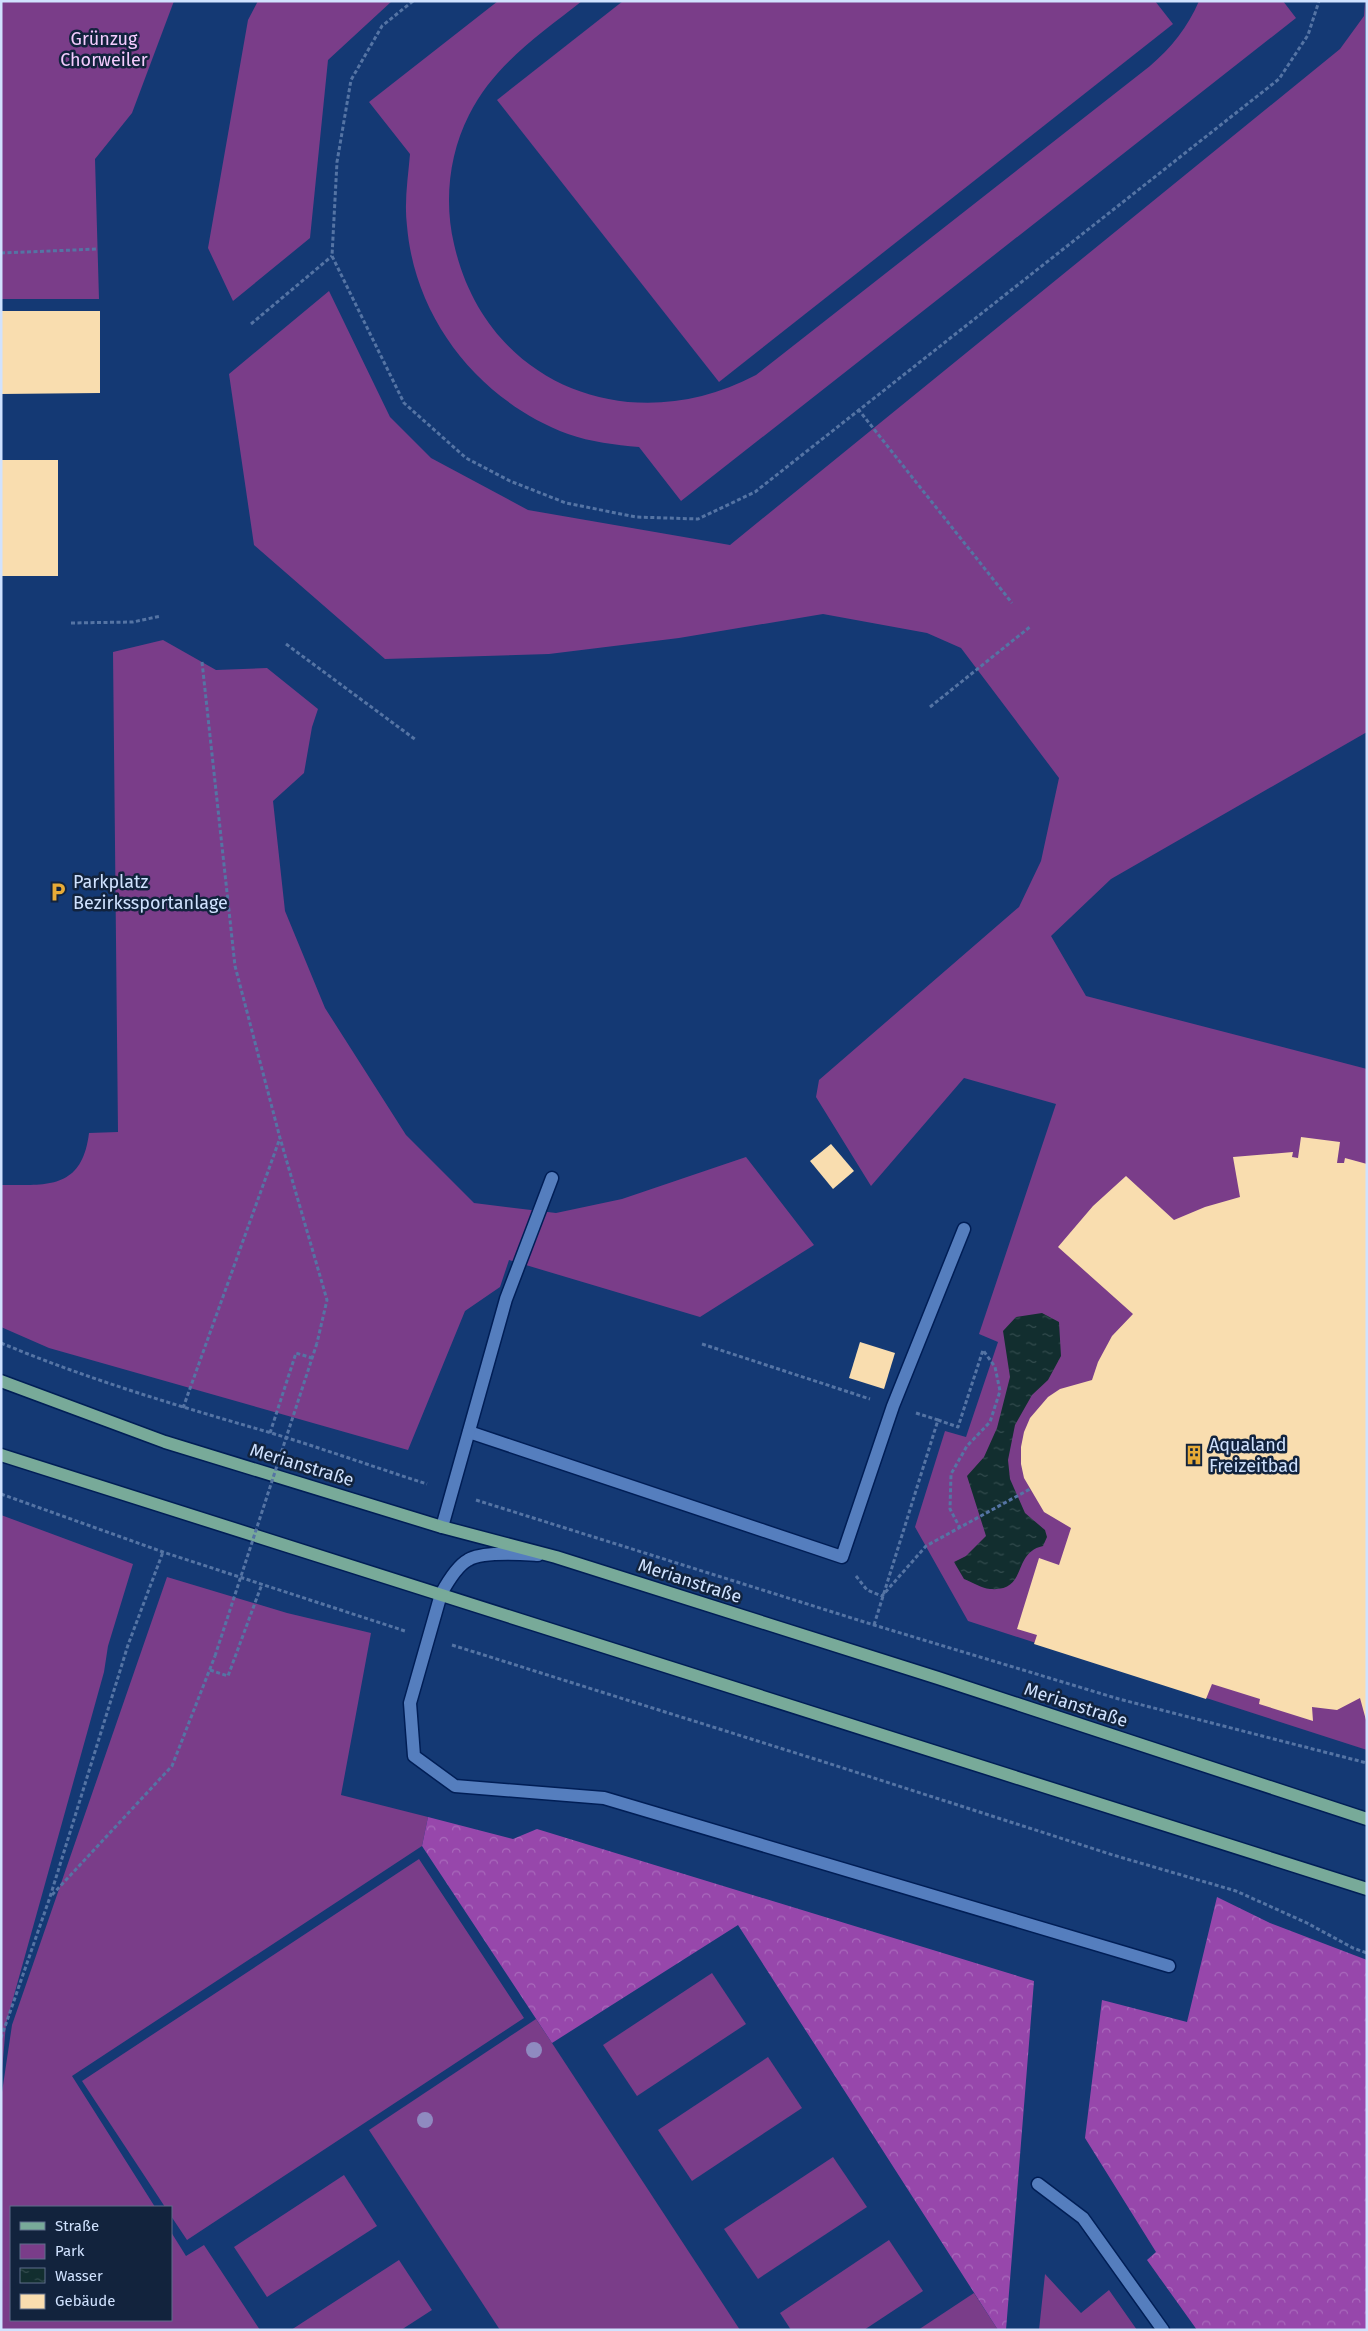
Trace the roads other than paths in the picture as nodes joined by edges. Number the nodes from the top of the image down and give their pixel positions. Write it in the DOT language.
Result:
graph roads {
  1 [pos="552,1178"];
  2 [pos="964,1229"];
  3 [pos="1,1381"];
  4 [pos="469,1432"];
  5 [pos="1,1455"];
  6 [pos="442,1527"];
  7 [pos="556,1557"];
  8 [pos="441,1594"];
  9 [pos="1367,1819"];
  10 [pos="1367,1889"];
  11 [pos="1169,1966"];
  12 [pos="1038,2184"];
  13 [pos="1163,2330"];
  1 -- 4 [label="street"];
  2 -- 4 [label="street"];
  3 -- 6 [label="main road, Merianstraße"];
  4 -- 6 [label="street"];
  5 -- 8 [label="main road"];
  6 -- 7 [label="main road, Merianstraße"];
  7 -- 8 [label="street"];
  7 -- 9 [label="main road, Merianstraße"];
  8 -- 10 [label="main road"];
  8 -- 11 [label="street"];
  12 -- 13 [label="street"];
}
